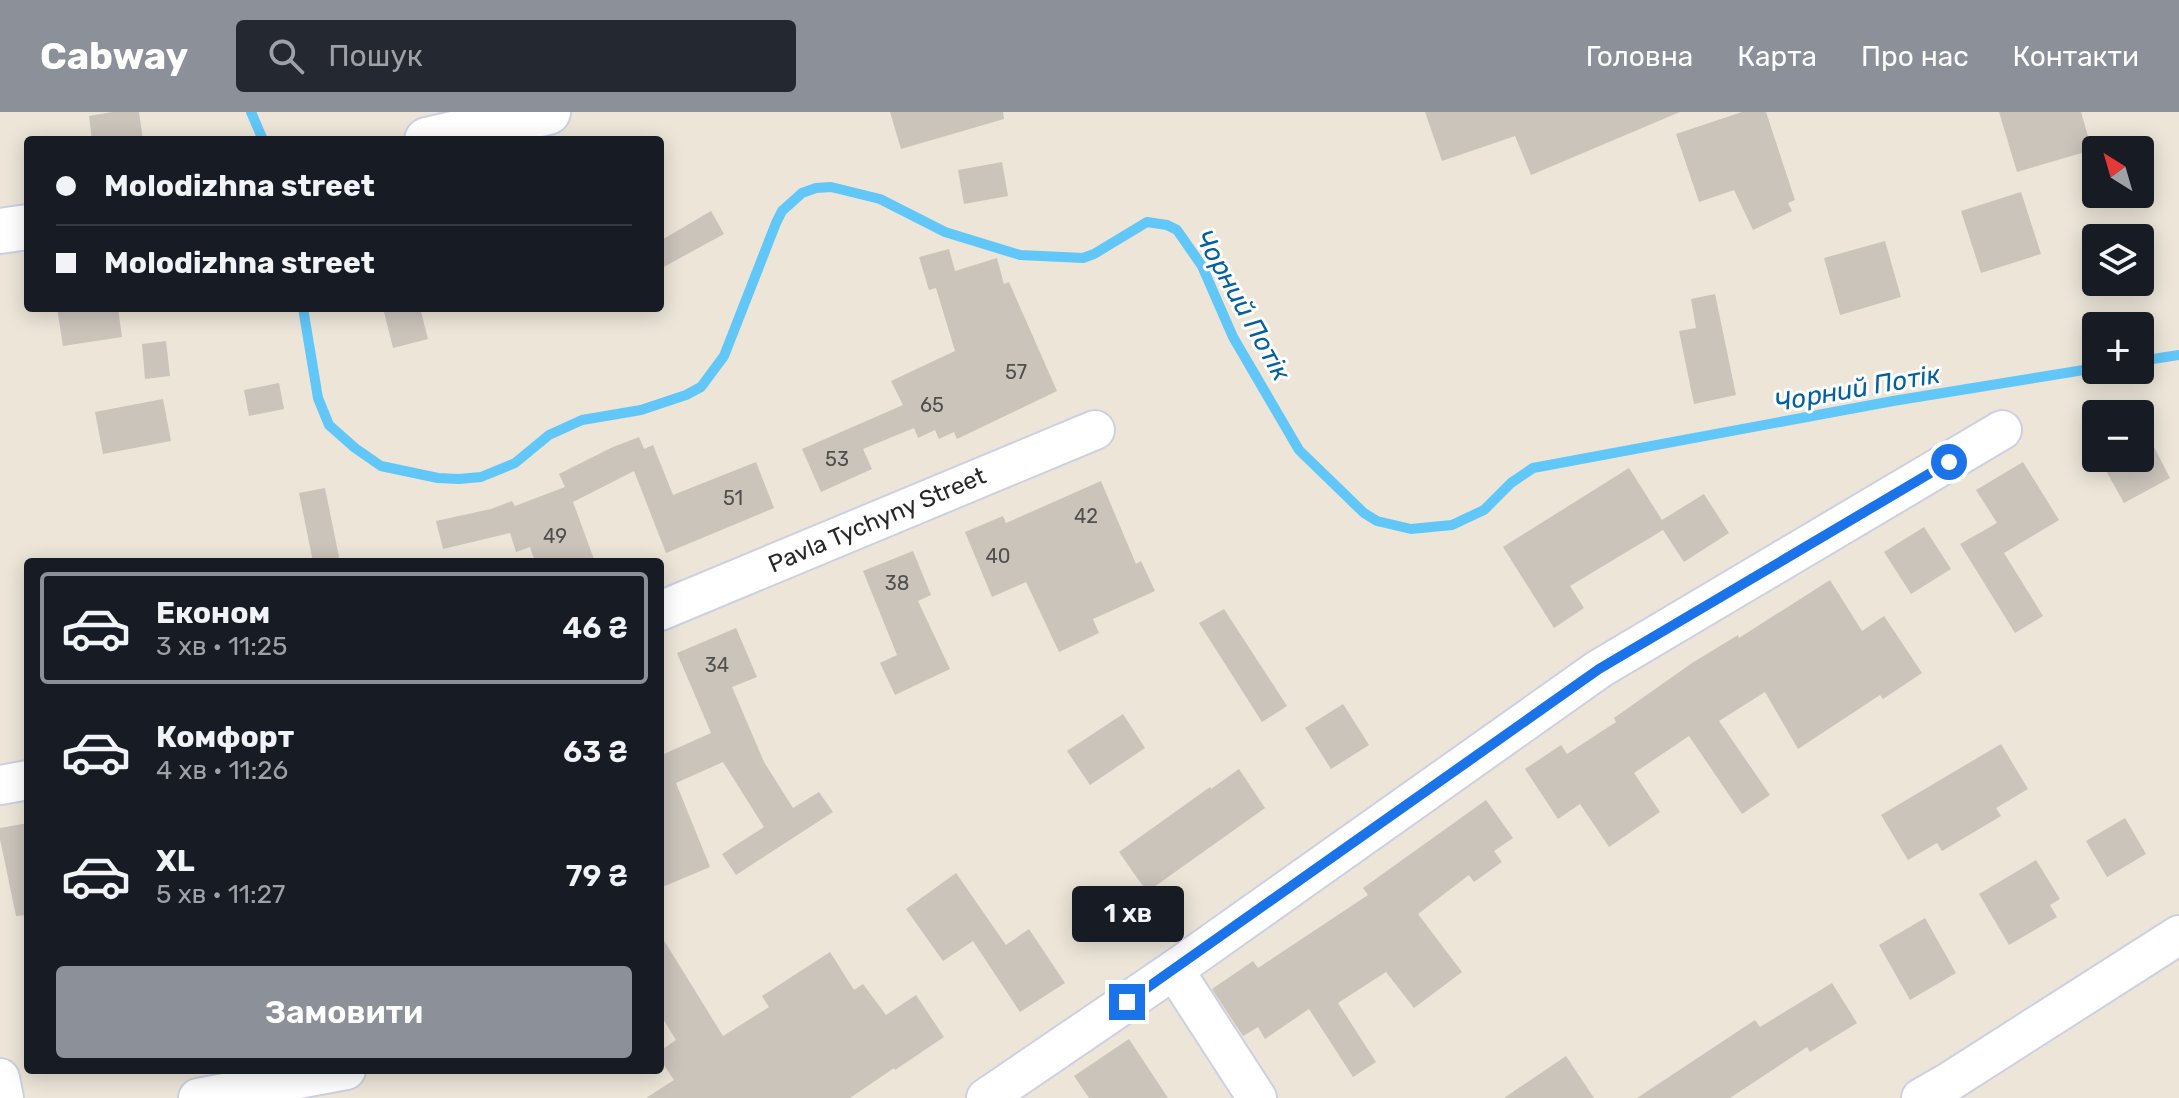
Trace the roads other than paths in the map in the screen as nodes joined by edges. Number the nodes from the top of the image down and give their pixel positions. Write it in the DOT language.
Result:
graph roads {
  1 [pos="548,112"];
  2 [pos="444,136"];
  3 [pos="24,228"];
  4 [pos="0,231"];
  5 [pos="1095,430"];
  6 [pos="2002,430"];
  7 [pos="664,609"];
  8 [pos="24,781"];
  9 [pos="0,785"];
  10 [pos="2179,935"];
  11 [pos="1174,970"];
  12 [pos="325,1074"];
  13 [pos="0,1078"];
  14 [pos="1943,1093"];
  15 [pos="4,1098"];
  16 [pos="198,1098"];
  17 [pos="986,1098"];
  18 [pos="1257,1098"];
  1 -- 2 [label="street"];
  3 -- 4 [label="street"];
  5 -- 7 [label="street, Pavla Tychyny Street"];
  6 -- 11 [label="street"];
  8 -- 9 [label="street"];
  10 -- 14 [label="street"];
  11 -- 17 [label="street"];
  11 -- 18 [label="street"];
  12 -- 16 [label="street"];
  13 -- 15 [label="street"];
}
